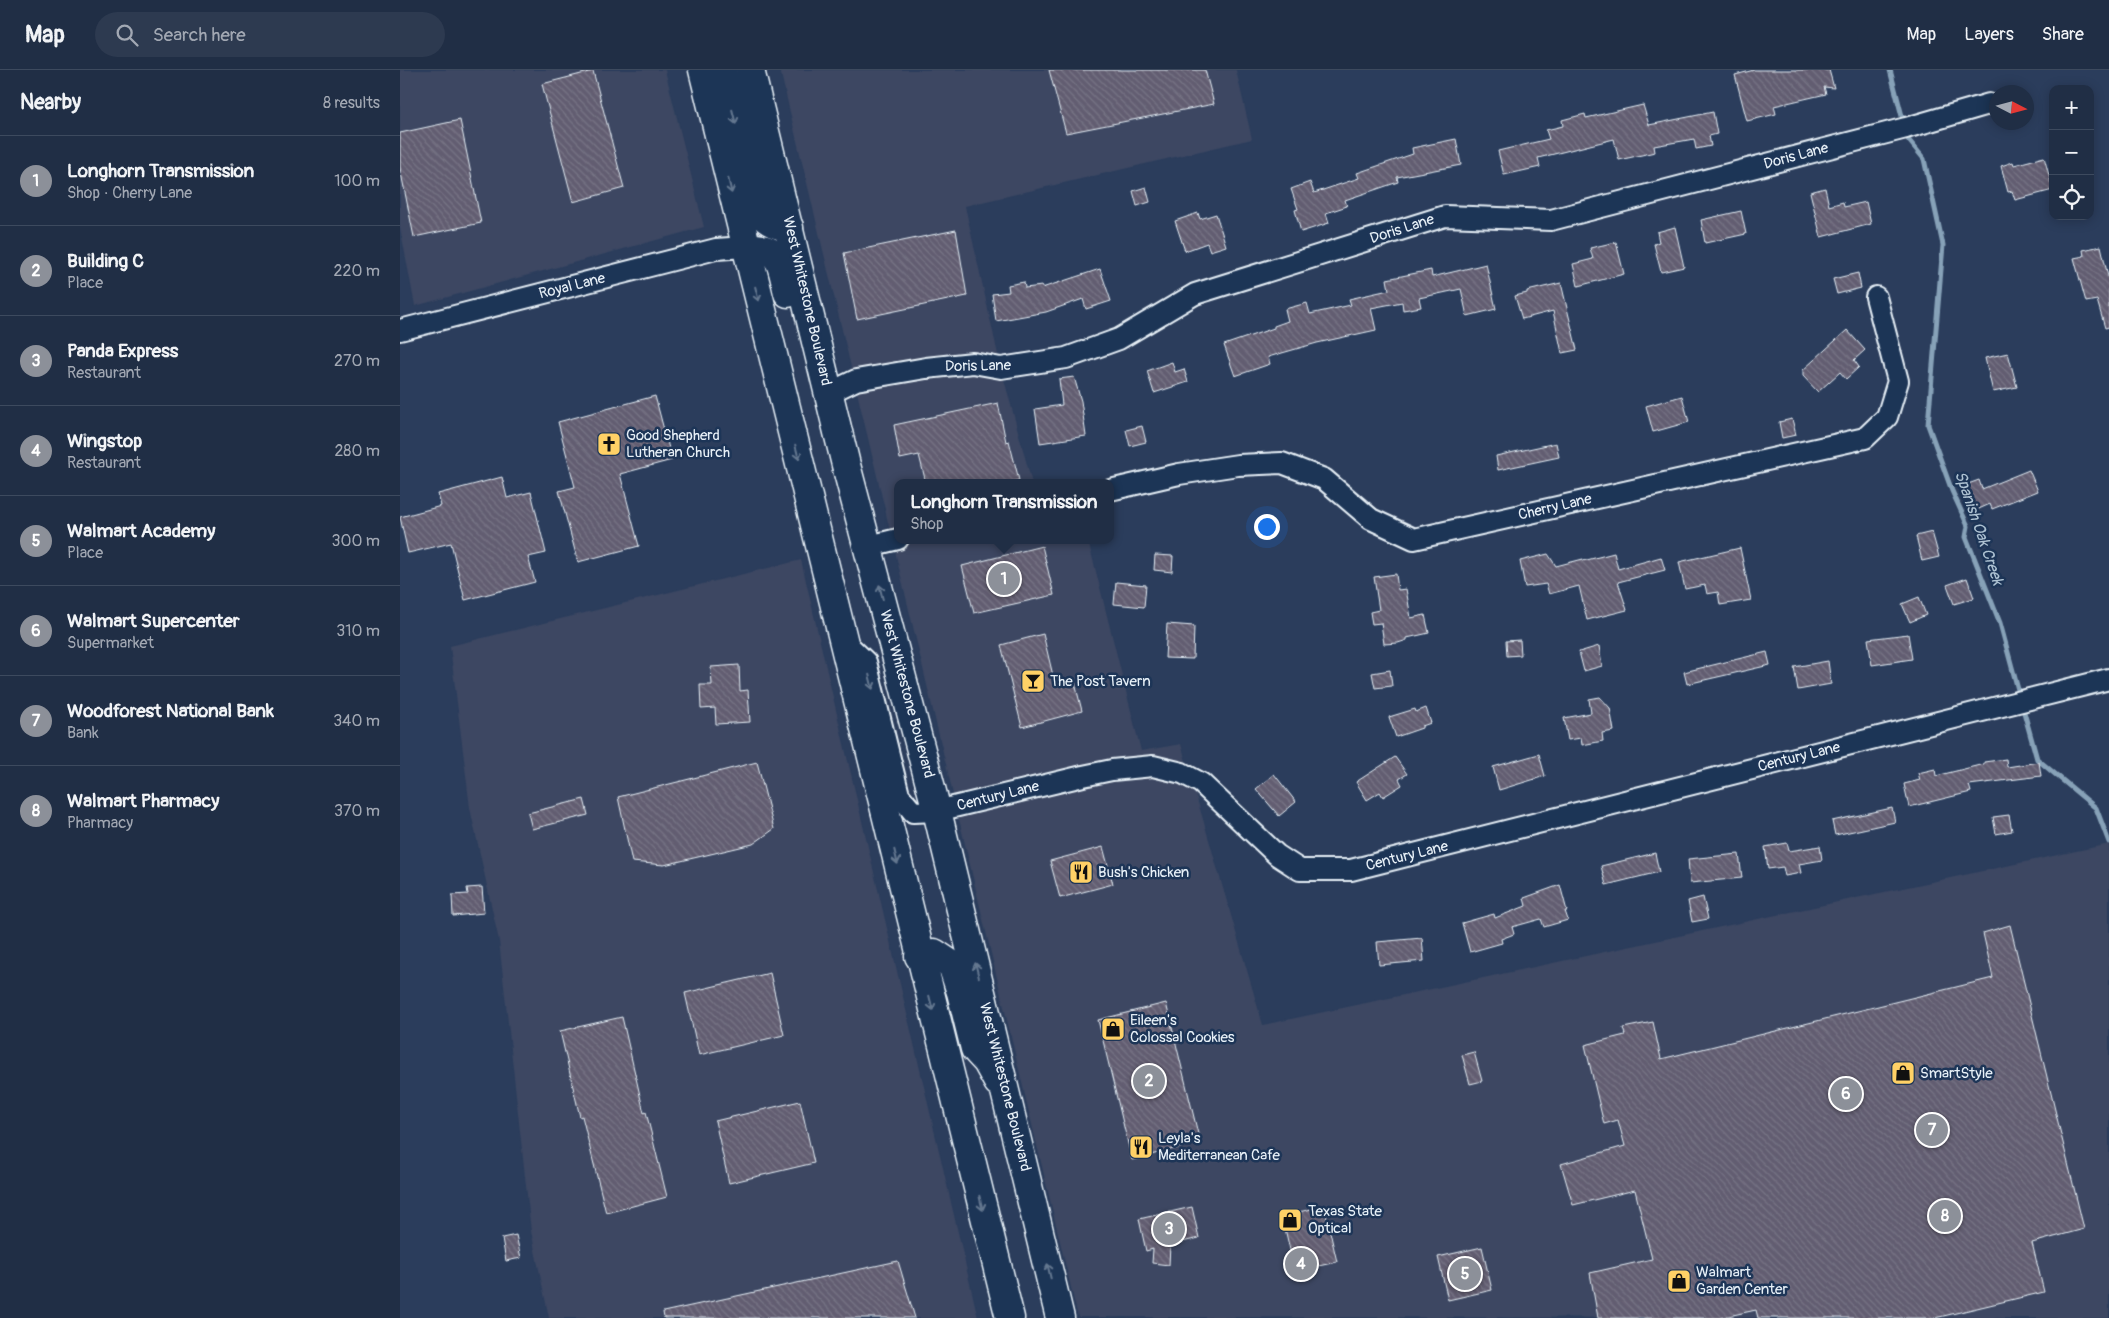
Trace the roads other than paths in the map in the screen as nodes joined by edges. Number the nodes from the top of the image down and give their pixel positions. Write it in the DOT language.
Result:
graph roads {
  1 [pos="703,70"];
  2 [pos="722,70"];
  3 [pos="750,70"];
  4 [pos="1988,104"];
  5 [pos="789,227"];
  6 [pos="745,247"];
  7 [pos="1876,297"];
  8 [pos="400,330"];
  9 [pos="829,393"];
  10 [pos="846,465"];
  11 [pos="1114,489"];
  12 [pos="894,540"];
  13 [pos="869,546"];
  14 [pos="845,642"];
  15 [pos="2109,679"];
  16 [pos="937,811"];
  17 [pos="920,956"];
  18 [pos="1010,1102"];
  19 [pos="1010,1318"];
  20 [pos="1060,1318"];
  1 -- 6 [label="main road, one-way"];
  2 -- 5 [label="main road, one-way"];
  3 -- 5 [label="main road, West Whitestone Boulevard"];
  4 -- 9 [label="street, Doris Lane"];
  5 -- 9 [label="main road, West Whitestone Boulevard"];
  6 -- 8 [label="street, Royal Lane"];
  6 -- 10 [label="main road"];
  6 -- 14 [label="main road, one-way"];
  7 -- 11 [label="street, Cherry Lane"];
  9 -- 10 [label="main road, West Whitestone Boulevard"];
  10 -- 13 [label="main road, West Whitestone Boulevard"];
  12 -- 13 [label="street"];
  16 -- 13 [label="main road, West Whitestone Boulevard, one-way"];
  14 -- 16 [label="street, Century Lane, one-way"];
  14 -- 17 [label="main road, one-way"];
  15 -- 16 [label="street, Century Lane"];
  18 -- 16 [label="main road, West Whitestone Boulevard, one-way"];
  17 -- 18 [label="main road"];
  17 -- 19 [label="main road, one-way"];
  20 -- 18 [label="main road, West Whitestone Boulevard, one-way"];
}
